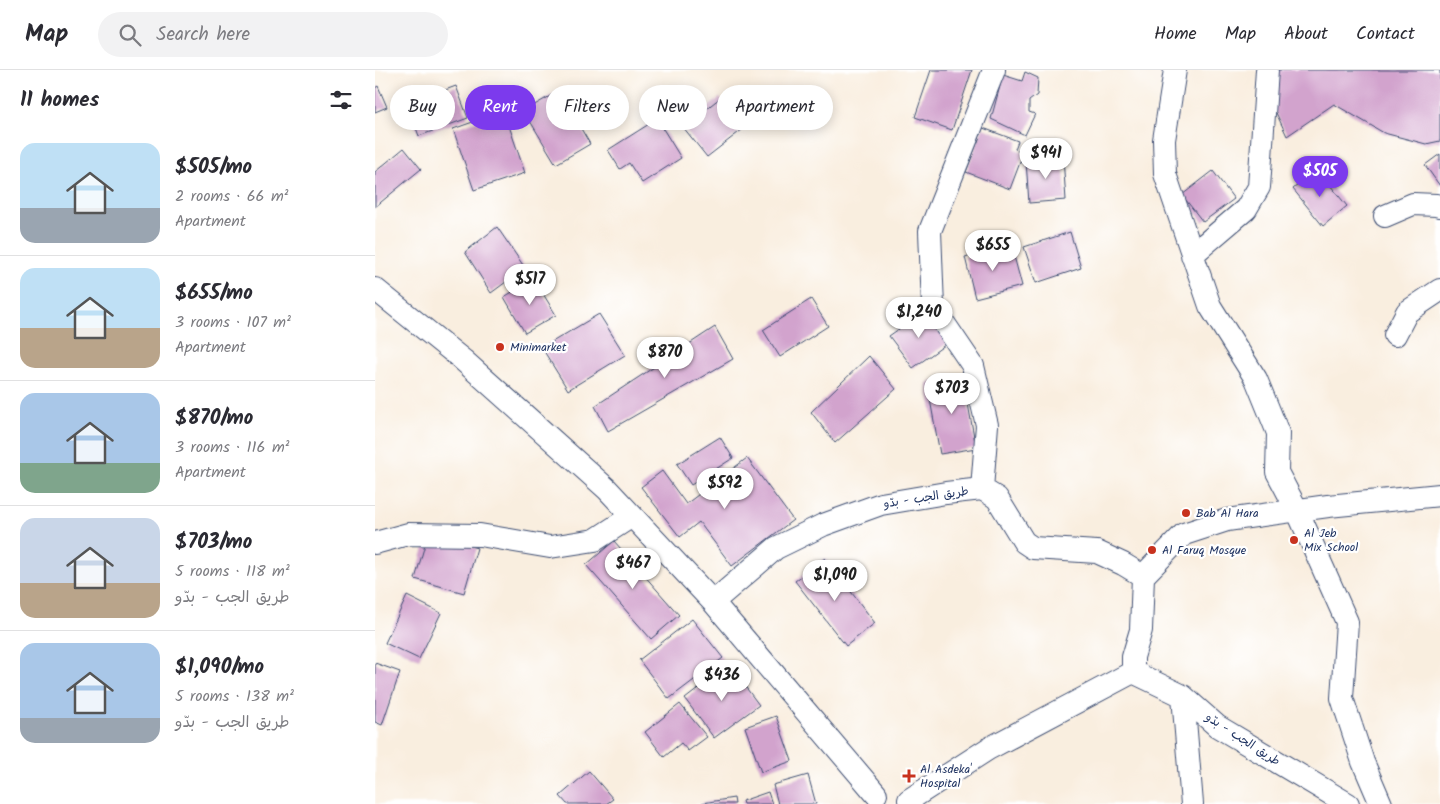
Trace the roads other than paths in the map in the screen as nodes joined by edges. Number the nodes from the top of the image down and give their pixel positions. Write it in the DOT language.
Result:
graph roads {
  1 [pos="993,70"];
  2 [pos="1175,70"];
  3 [pos="1267,70"];
  4 [pos="1440,206"];
  5 [pos="1385,216"];
  6 [pos="1193,255"];
  7 [pos="375,289"];
  8 [pos="1440,290"];
  9 [pos="1395,335"];
  10 [pos="982,489"];
  11 [pos="1440,495"];
  12 [pos="1297,510"];
  13 [pos="632,516"];
  14 [pos="375,543"];
  15 [pos="1143,576"];
  16 [pos="713,602"];
  17 [pos="1133,672"];
  18 [pos="1183,696"];
  19 [pos="873,799"];
  20 [pos="909,802"];
  21 [pos="1192,804"];
  22 [pos="1347,804"];
  23 [pos="1381,804"];
  1 -- 10 [label="street"];
  2 -- 6 [label="street"];
  3 -- 6 [label="street"];
  4 -- 5 [label="street"];
  6 -- 12 [label="street"];
  7 -- 13 [label="street"];
  8 -- 9 [label="street"];
  10 -- 15 [label="street, طريق الجب - بدّو"];
  10 -- 16 [label="street, طريق الجب - بدّو"];
  11 -- 12 [label="street"];
  12 -- 15 [label="street"];
  12 -- 23 [label="street"];
  13 -- 14 [label="street"];
  13 -- 16 [label="street"];
  15 -- 17 [label="street"];
  16 -- 19 [label="street"];
  17 -- 18 [label="street, طريق الجب - بدّو"];
  17 -- 20 [label="street"];
  18 -- 21 [label="street"];
  18 -- 22 [label="street, طريق الجب - بدّو"];
  19 -- 20 [label="street"];
}
